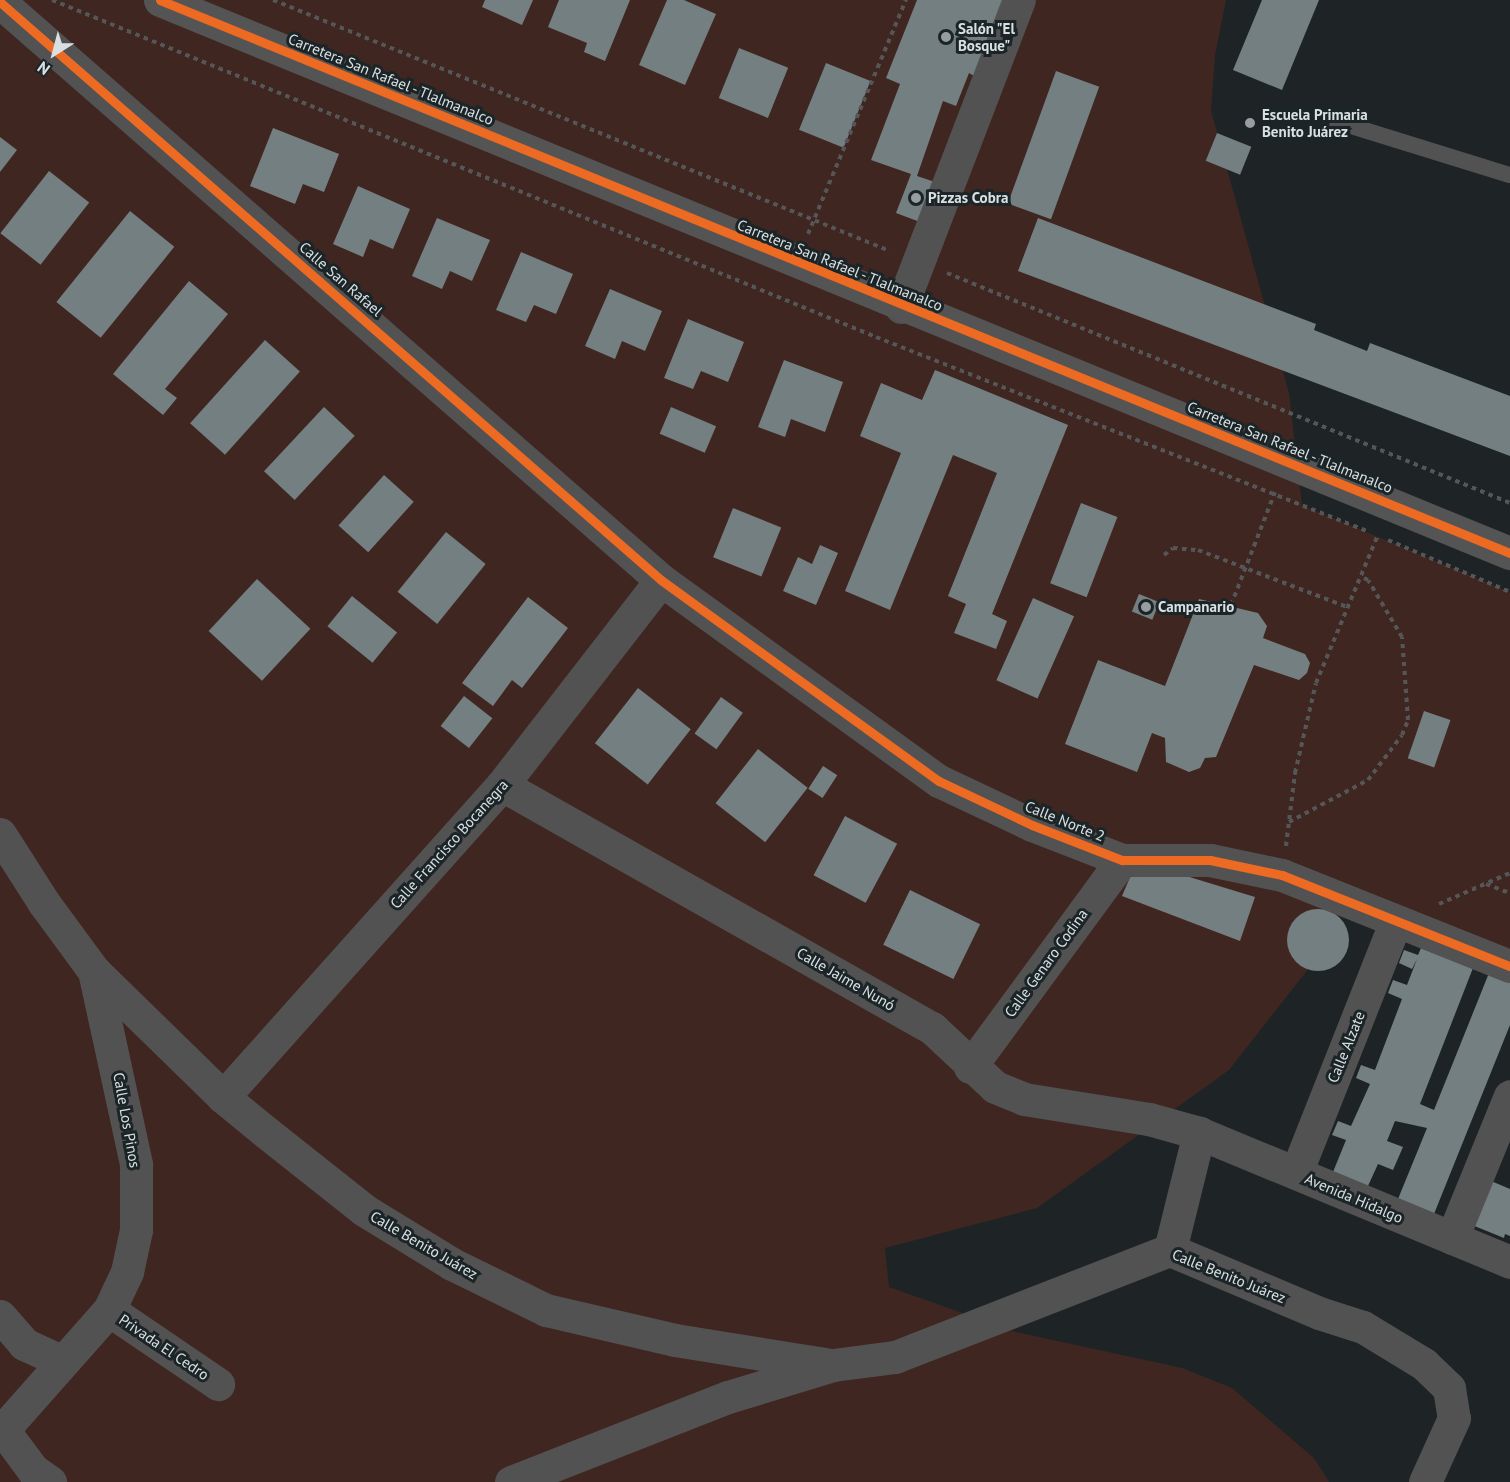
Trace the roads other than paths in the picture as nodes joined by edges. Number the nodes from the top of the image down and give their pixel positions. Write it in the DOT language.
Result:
graph roads {
  1 [pos="160,0"];
  2 [pos="1019,0"];
  3 [pos="0,2"];
  4 [pos="1332,120"];
  5 [pos="1510,175"];
  6 [pos="901,307"];
  7 [pos="1510,553"];
  8 [pos="661,580"];
  9 [pos="502,785"];
  10 [pos="0,834"];
  11 [pos="1122,860"];
  12 [pos="9,867"];
  13 [pos="1396,921"];
  14 [pos="1510,966"];
  15 [pos="94,971"];
  16 [pos="970,1067"];
  17 [pos="223,1097"];
  18 [pos="1508,1107"];
  19 [pos="1199,1133"];
  20 [pos="1296,1173"];
  21 [pos="1452,1238"];
  22 [pos="1170,1250"];
  23 [pos="1510,1262"];
  24 [pos="109,1310"];
  25 [pos="0,1316"];
  26 [pos="61,1360"];
  27 [pos="833,1365"];
  28 [pos="218,1384"];
  29 [pos="2,1432"];
  30 [pos="50,1482"];
  31 [pos="511,1482"];
  32 [pos="1425,1482"];
  1 -- 6 [label="street, Carretera San Rafael - Tlalmanalco"];
  2 -- 6 [label="street"];
  3 -- 8 [label="street, Calle San Rafael"];
  4 -- 5 [label="lane"];
  6 -- 7 [label="street, Carretera San Rafael - Tlalmanalco"];
  8 -- 9 [label="street, Calle Francisco Bocanegra"];
  8 -- 11 [label="street, Calle Norte 2"];
  9 -- 16 [label="street, Calle Jaime Nunó"];
  9 -- 17 [label="street, Calle Francisco Bocanegra"];
  10 -- 12 [label="street, Calle Los Pinos"];
  11 -- 13 [label="street, Calle Norte 2"];
  11 -- 16 [label="street, Calle Genaro Codina"];
  12 -- 15 [label="street, Calle Los Pinos"];
  13 -- 14 [label="street, Calle Norte 2"];
  13 -- 20 [label="street, Calle Alzate"];
  15 -- 17 [label="street, Calle Benito Juárez"];
  15 -- 24 [label="street, Calle Los Pinos"];
  16 -- 19 [label="street, Calle Jaime Nunó"];
  17 -- 27 [label="street, Calle Benito Juárez"];
  18 -- 21 [label="street"];
  19 -- 20 [label="street, Avenida Hidalgo"];
  19 -- 22 [label="street"];
  20 -- 21 [label="street, Avenida Hidalgo"];
  21 -- 23 [label="street, Avenida Hidalgo"];
  22 -- 27 [label="street, Calle Benito Juárez"];
  22 -- 32 [label="street, Calle Benito Juárez"];
  24 -- 26 [label="street, Calle Los Pinos"];
  24 -- 28 [label="street, Privada El Cedro"];
  25 -- 26 [label="street"];
  26 -- 29 [label="street, Calle Los Pinos"];
  27 -- 31 [label="street, Calle Benito Juárez"];
  29 -- 30 [label="street"];
}
